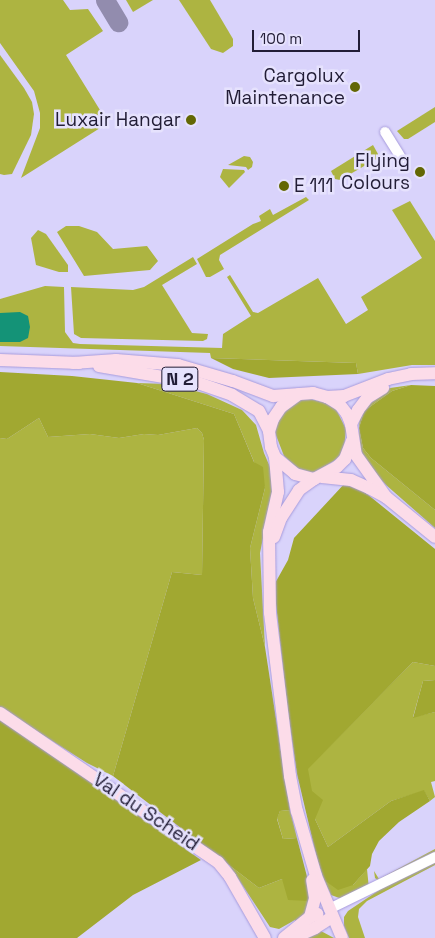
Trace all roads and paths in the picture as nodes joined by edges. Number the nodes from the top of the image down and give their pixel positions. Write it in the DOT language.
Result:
graph roads {
  1 [pos="385,132"];
  2 [pos="401,158"];
  3 [pos="0,360"];
  4 [pos="73,362"];
  5 [pos="435,373"];
  6 [pos="435,379"];
  7 [pos="299,394"];
  8 [pos="327,396"];
  9 [pos="351,424"];
  10 [pos="269,431"];
  11 [pos="353,440"];
  12 [pos="276,457"];
  13 [pos="317,478"];
  14 [pos="386,497"];
  15 [pos="435,537"];
  16 [pos="269,554"];
  17 [pos="0,713"];
  18 [pos="307,848"];
  19 [pos="435,857"];
  20 [pos="414,866"];
  21 [pos="322,893"];
  22 [pos="350,899"];
  23 [pos="331,913"];
  24 [pos="312,922"];
  25 [pos="340,935"];
  26 [pos="265,938"];
  27 [pos="284,938"];
  28 [pos="293,938"];
  1 -- 2 [label="street"];
  3 -- 4 [label="main road, N 2"];
  4 -- 7 [label="main road, N 2"];
  4 -- 10 [label="main road, N 2"];
  5 -- 8 [label="main road"];
  6 -- 9 [label="main road"];
  7 -- 8 [label="main road"];
  7 -- 10 [label="main road"];
  8 -- 9 [label="main road"];
  9 -- 11 [label="main road"];
  10 -- 12 [label="main road"];
  11 -- 13 [label="main road"];
  11 -- 14 [label="main road"];
  12 -- 13 [label="main road"];
  12 -- 16 [label="main road"];
  13 -- 14 [label="main road"];
  13 -- 16 [label="main road"];
  14 -- 15 [label="main road"];
  16 -- 18 [label="main road"];
  17 -- 26 [label="main road, Val du Scheid"];
  18 -- 21 [label="main road"];
  18 -- 24 [label="main road"];
  19 -- 20 [label="street"];
  20 -- 22 [label="street"];
  20 -- 23 [label="street"];
  21 -- 22 [label="street"];
  21 -- 23 [label="main road"];
  22 -- 23 [label="street"];
  23 -- 24 [label="main road"];
  23 -- 25 [label="main road"];
  24 -- 25 [label="main road"];
  24 -- 27 [label="main road"];
  24 -- 28 [label="main road"];
}
